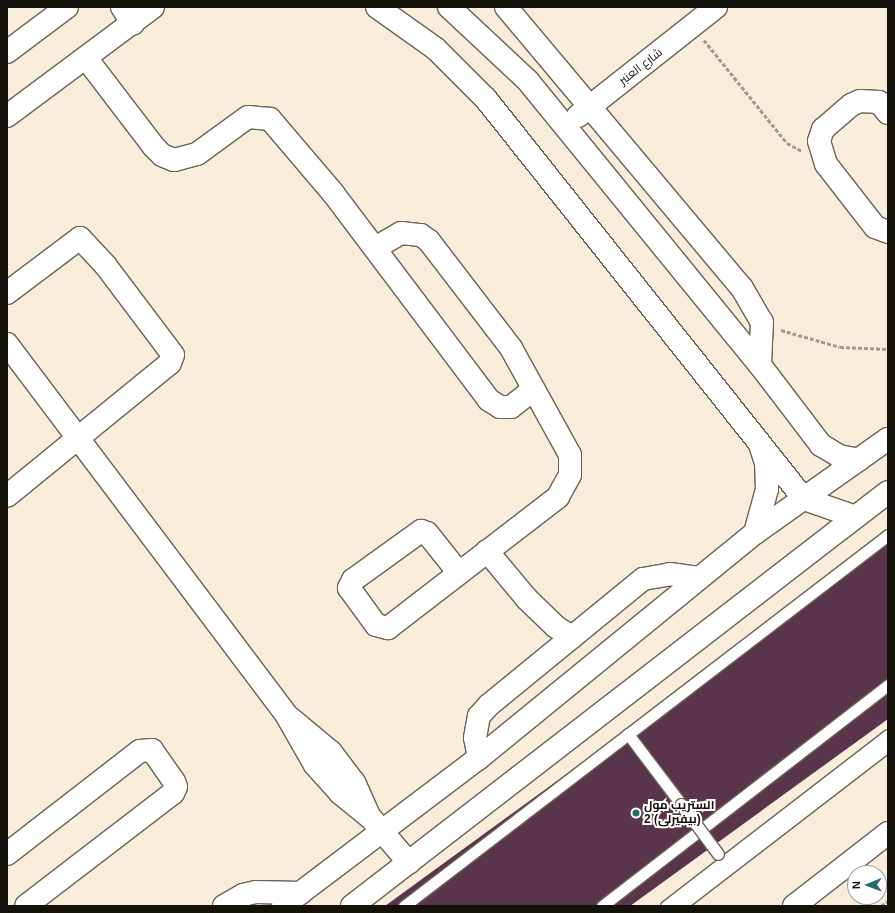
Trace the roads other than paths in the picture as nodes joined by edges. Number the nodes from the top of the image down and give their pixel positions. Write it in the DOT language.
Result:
graph roads {
  1 [pos="67,7"];
  2 [pos="153,7"];
  3 [pos="377,7"];
  4 [pos="449,7"];
  5 [pos="506,7"];
  6 [pos="716,7"];
  7 [pos="128,15"];
  8 [pos="7,52"];
  9 [pos="86,58"];
  10 [pos="590,107"];
  11 [pos="888,113"];
  12 [pos="7,116"];
  13 [pos="565,126"];
  14 [pos="888,232"];
  15 [pos="375,248"];
  16 [pos="7,292"];
  17 [pos="7,344"];
  18 [pos="760,365"];
  19 [pos="533,390"];
  20 [pos="756,434"];
  21 [pos="888,439"];
  22 [pos="78,440"];
  23 [pos="859,460"];
  24 [pos="888,492"];
  25 [pos="7,496"];
  26 [pos="804,499"];
  27 [pos="853,516"];
  28 [pos="754,533"];
  29 [pos="888,535"];
  30 [pos="487,551"];
  31 [pos="459,573"];
  32 [pos="697,578"];
  33 [pos="527,599"];
  34 [pos="572,637"];
  35 [pos="554,652"];
  36 [pos="888,685"];
  37 [pos="628,734"];
  38 [pos="888,735"];
  39 [pos="888,746"];
  40 [pos="479,758"];
  41 [pos="376,824"];
  42 [pos="888,832"];
  43 [pos="7,854"];
  44 [pos="724,861"];
  45 [pos="409,862"];
  46 [pos="301,893"];
  47 [pos="26,906"];
  48 [pos="224,906"];
  49 [pos="283,906"];
  50 [pos="352,906"];
  51 [pos="404,906"];
  52 [pos="602,906"];
  53 [pos="666,906"];
  54 [pos="680,906"];
  55 [pos="794,906"];
  1 -- 8 [label="street"];
  2 -- 7 [label="street"];
  3 -- 20 [label="street"];
  4 -- 13 [label="street"];
  5 -- 10 [label="street"];
  6 -- 10 [label="street, شارع العنبر"];
  7 -- 9 [label="street"];
  9 -- 12 [label="street"];
  9 -- 15 [label="street"];
  10 -- 13 [label="street, شارع العنبر"];
  10 -- 18 [label="street"];
  11 -- 14 [label="street"];
  13 -- 18 [label="street"];
  15 -- 19 [label="street"];
  15 -- 19 [label="street"];
  16 -- 22 [label="street"];
  17 -- 22 [label="street"];
  18 -- 23 [label="street"];
  19 -- 30 [label="street"];
  20 -- 26 [label="street"];
  20 -- 28 [label="street"];
  21 -- 23 [label="street"];
  22 -- 25 [label="street"];
  22 -- 41 [label="street"];
  23 -- 26 [label="street"];
  24 -- 27 [label="street"];
  26 -- 27 [label="street"];
  26 -- 28 [label="street"];
  27 -- 45 [label="street"];
  28 -- 32 [label="street"];
  29 -- 37 [label="lane"];
  30 -- 31 [label="street"];
  30 -- 33 [label="street"];
  31 -- 31 [label="street"];
  32 -- 34 [label="street"];
  32 -- 40 [label="street"];
  33 -- 34 [label="street"];
  33 -- 35 [label="street"];
  34 -- 35 [label="street"];
  35 -- 40 [label="street"];
  36 -- 52 [label="lane"];
  37 -- 44 [label="lane, bridge"];
  37 -- 51 [label="lane"];
  38 -- 44 [label="lane"];
  39 -- 44 [label="lane"];
  40 -- 41 [label="street"];
  41 -- 45 [label="street"];
  41 -- 46 [label="street"];
  42 -- 55 [label="street"];
  43 -- 47 [label="street"];
  44 -- 53 [label="lane"];
  44 -- 54 [label="lane"];
  45 -- 50 [label="street"];
  46 -- 48 [label="street"];
  46 -- 49 [label="street"];
}
